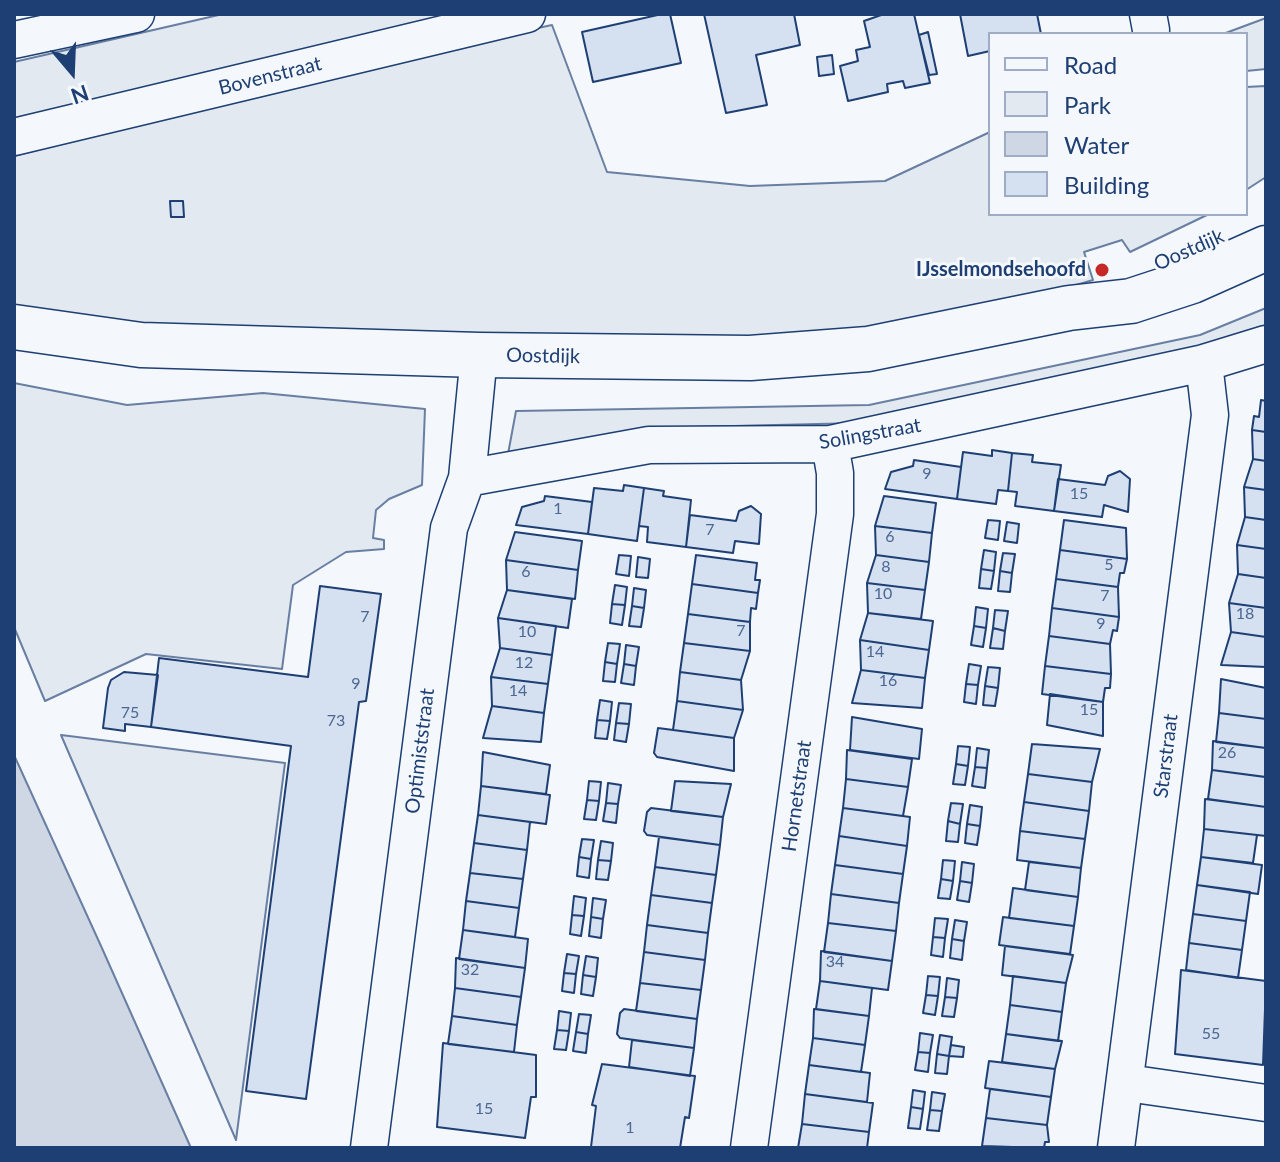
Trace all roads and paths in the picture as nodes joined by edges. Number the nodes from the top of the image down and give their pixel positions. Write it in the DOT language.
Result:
graph roads {
  1 [pos="136,14"];
  2 [pos="527,14"];
  3 [pos="14,40"];
  4 [pos="14,137"];
  5 [pos="1266,215"];
  6 [pos="1266,248"];
  7 [pos="1069,308"];
  8 [pos="14,327"];
  9 [pos="1266,344"];
  10 [pos="479,355"];
  11 [pos="1204,363"];
  12 [pos="830,444"];
  13 [pos="467,478"];
  14 [pos="1127,1083"];
  15 [pos="1266,1103"];
  16 [pos="369,1148"];
  17 [pos="749,1148"];
  18 [pos="1116,1148"];
  1 -- 3 [label="street"];
  2 -- 4 [label="street, Bovenstraat"];
  5 -- 7 [label="street, Oostdijk"];
  6 -- 7 [label="street, Oostdijk"];
  7 -- 10 [label="street, Oostdijk"];
  8 -- 10 [label="street, Oostdijk"];
  9 -- 11 [label="street, Solingstraat"];
  10 -- 13 [label="street, Optimiststraat"];
  11 -- 12 [label="street, Solingstraat"];
  11 -- 14 [label="street, Starstraat"];
  12 -- 13 [label="street, Solingstraat"];
  12 -- 17 [label="street, Hornetstraat"];
  13 -- 16 [label="street, Optimiststraat"];
  14 -- 15 [label="street"];
  14 -- 18 [label="street, Starstraat"];
}
